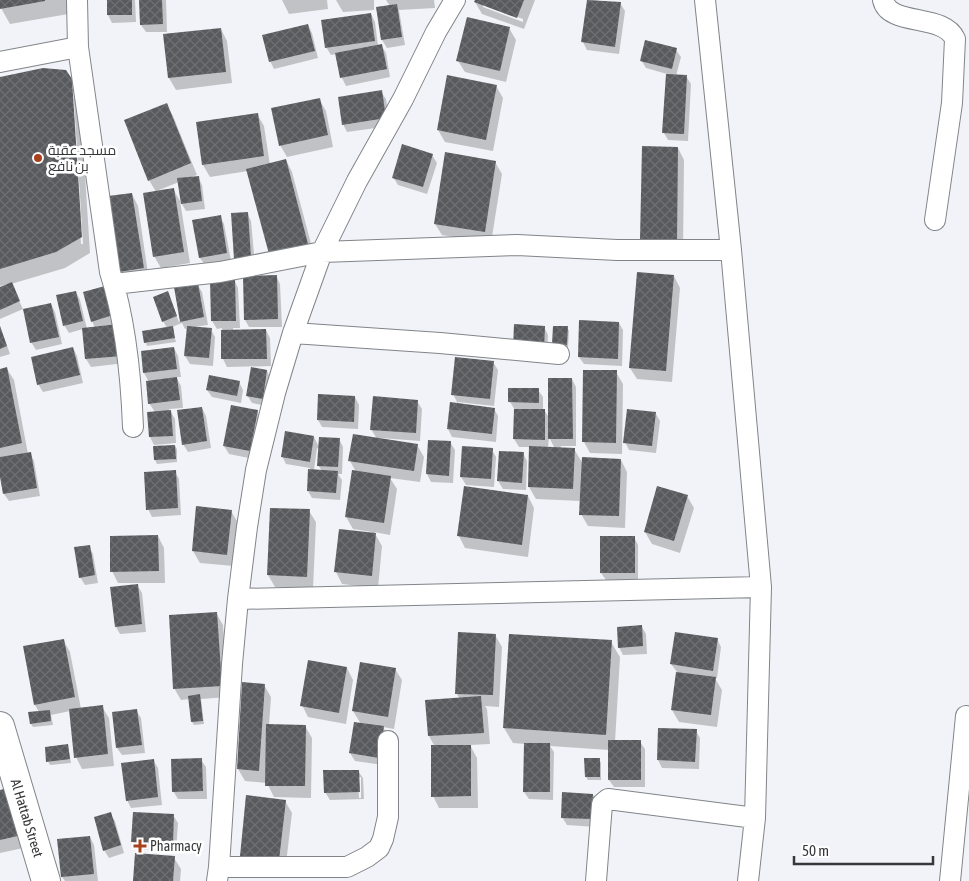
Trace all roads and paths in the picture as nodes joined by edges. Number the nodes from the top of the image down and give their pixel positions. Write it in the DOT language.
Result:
graph roads {
  1 [pos="77,0"];
  2 [pos="455,0"];
  3 [pos="705,0"];
  4 [pos="883,0"];
  5 [pos="78,47"];
  6 [pos="0,62"];
  7 [pos="935,220"];
  8 [pos="731,250"];
  9 [pos="322,252"];
  10 [pos="114,284"];
  11 [pos="293,333"];
  12 [pos="560,354"];
  13 [pos="133,427"];
  14 [pos="761,587"];
  15 [pos="238,599"];
  16 [pos="966,716"];
  17 [pos="0,726"];
  18 [pos="388,742"];
  19 [pos="755,818"];
  20 [pos="218,874"];
  21 [pos="46,881"];
  22 [pos="596,881"];
  23 [pos="748,881"];
  24 [pos="950,881"];
  1 -- 5 [label="street"];
  2 -- 9 [label="street"];
  3 -- 8 [label="street"];
  4 -- 7 [label="street"];
  5 -- 6 [label="street"];
  5 -- 10 [label="street"];
  8 -- 9 [label="street"];
  8 -- 14 [label="street"];
  9 -- 10 [label="street"];
  9 -- 11 [label="street"];
  10 -- 13 [label="street"];
  11 -- 12 [label="street"];
  11 -- 15 [label="street"];
  14 -- 15 [label="street"];
  14 -- 19 [label="street"];
  15 -- 20 [label="street"];
  16 -- 24 [label="street"];
  17 -- 21 [label="street, Al Hattab Street"];
  18 -- 20 [label="street"];
  19 -- 22 [label="street"];
  19 -- 23 [label="street"];
}
